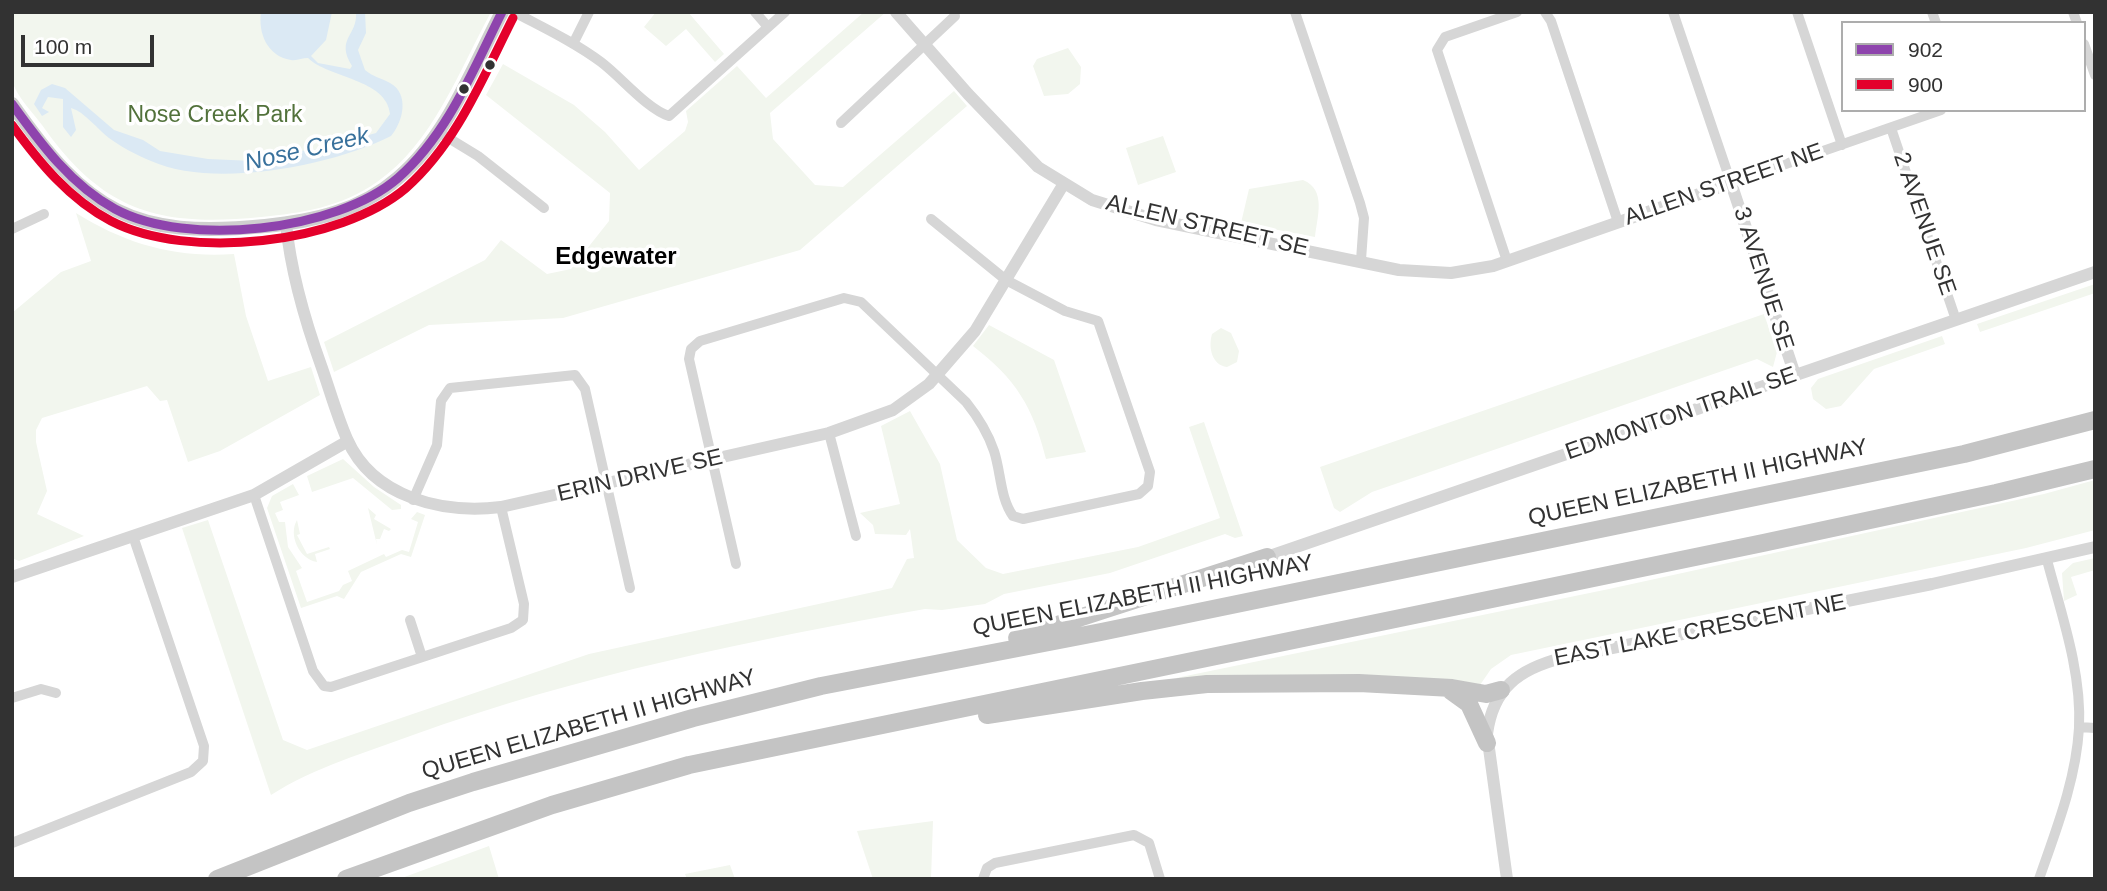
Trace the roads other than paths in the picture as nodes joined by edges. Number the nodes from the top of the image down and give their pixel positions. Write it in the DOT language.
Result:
graph roads {
  1 [pos="502,12"];
  2 [pos="514,12"];
  3 [pos="589,12"];
  4 [pos="755,12"];
  5 [pos="785,12"];
  6 [pos="896,12"];
  7 [pos="1296,12"];
  8 [pos="1517,12"];
  9 [pos="1545,12"];
  10 [pos="1673,12"];
  11 [pos="1797,12"];
  12 [pos="955,16"];
  13 [pos="768,27"];
  14 [pos="574,43"];
  15 [pos="925,46"];
  16 [pos="2089,59"];
  17 [pos="2095,75"];
  18 [pos="12,104"];
  19 [pos="1935,112"];
  20 [pos="841,123"];
  21 [pos="1891,128"];
  22 [pos="437,131"];
  23 [pos="1842,145"];
  24 [pos="1731,183"];
  25 [pos="1063,185"];
  26 [pos="544,208"];
  27 [pos="44,214"];
  28 [pos="931,219"];
  29 [pos="1618,222"];
  30 [pos="286,224"];
  31 [pos="12,229"];
  32 [pos="1361,260"];
  33 [pos="1507,261"];
  34 [pos="2095,272"];
  35 [pos="1006,281"];
  36 [pos="1956,320"];
  37 [pos="939,375"];
  38 [pos="1795,375"];
  39 [pos="2095,420"];
  40 [pos="829,433"];
  41 [pos="348,441"];
  42 [pos="712,460"];
  43 [pos="2095,468"];
  44 [pos="606,484"];
  45 [pos="254,495"];
  46 [pos="413,500"];
  47 [pos="501,507"];
  48 [pos="133,536"];
  49 [pos="856,536"];
  50 [pos="2095,547"];
  51 [pos="1267,557"];
  52 [pos="2047,560"];
  53 [pos="736,564"];
  54 [pos="12,577"];
  55 [pos="630,587"];
  56 [pos="410,620"];
  57 [pos="422,657"];
  58 [pos="945,660"];
  59 [pos="1427,686"];
  60 [pos="1501,690"];
  61 [pos="56,693"];
  62 [pos="12,698"];
  63 [pos="921,717"];
  64 [pos="2079,727"];
  65 [pos="2095,728"];
  66 [pos="1488,743"];
  67 [pos="12,843"];
  68 [pos="250,865"];
  69 [pos="205,879"];
  70 [pos="217,879"];
  71 [pos="346,879"];
  72 [pos="982,879"];
  73 [pos="1160,879"];
  74 [pos="1507,879"];
  75 [pos="2039,879"];
  1 -- 22 [label="main road"];
  2 -- 14 [label="street"];
  3 -- 14 [label="street"];
  4 -- 13 [label="street"];
  5 -- 13 [label="street"];
  6 -- 15 [label="street, ALLEN STREET SE"];
  7 -- 32 [label="street"];
  8 -- 33 [label="street"];
  9 -- 29 [label="street"];
  10 -- 24 [label="street"];
  11 -- 23 [label="street"];
  12 -- 15 [label="street"];
  13 -- 14 [label="street"];
  15 -- 20 [label="street"];
  15 -- 25 [label="street, ALLEN STREET SE"];
  16 -- 17 [label="street"];
  18 -- 30 [label="main road"];
  19 -- 21 [label="street, ALLEN STREET NE"];
  21 -- 23 [label="street, ALLEN STREET NE"];
  21 -- 36 [label="street, 2 AVENUE SE"];
  22 -- 26 [label="street"];
  22 -- 30 [label="main road"];
  23 -- 24 [label="street, ALLEN STREET NE"];
  24 -- 29 [label="street, ALLEN STREET NE"];
  24 -- 38 [label="street, 3 AVENUE SE"];
  25 -- 32 [label="street, ALLEN STREET SE"];
  25 -- 35 [label="street, ERIN DRIVE SE"];
  27 -- 31 [label="street"];
  28 -- 35 [label="street"];
  29 -- 33 [label="street, ALLEN STREET NE"];
  30 -- 41 [label="street, ERIN DRIVE SE"];
  32 -- 33 [label="street, ALLEN STREET SE"];
  34 -- 36 [label="street, EDMONTON TRAIL SE"];
  35 -- 37 [label="street, ERIN DRIVE SE"];
  35 -- 37 [label="street"];
  36 -- 38 [label="street, EDMONTON TRAIL SE"];
  37 -- 40 [label="street, ERIN DRIVE SE"];
  37 -- 42 [label="street"];
  38 -- 51 [label="street, EDMONTON TRAIL SE"];
  39 -- 58 [label="highway, QUEEN ELIZABETH II HIGHWAY"];
  40 -- 42 [label="street, ERIN DRIVE SE"];
  40 -- 49 [label="street"];
  41 -- 45 [label="street"];
  41 -- 46 [label="street, ERIN DRIVE SE"];
  42 -- 44 [label="street, ERIN DRIVE SE"];
  42 -- 53 [label="street"];
  43 -- 63 [label="highway"];
  44 -- 46 [label="street"];
  44 -- 47 [label="street, ERIN DRIVE SE"];
  44 -- 55 [label="street"];
  45 -- 48 [label="street"];
  45 -- 57 [label="street"];
  46 -- 47 [label="street, ERIN DRIVE SE"];
  47 -- 57 [label="street"];
  48 -- 54 [label="street"];
  48 -- 67 [label="street"];
  50 -- 52 [label="street, EAST LAKE CRESCENT NE"];
  51 -- 58 [label="highway"];
  52 -- 60 [label="street, EAST LAKE CRESCENT NE"];
  52 -- 64 [label="street"];
  56 -- 57 [label="street"];
  58 -- 68 [label="highway, QUEEN ELIZABETH II HIGHWAY"];
  59 -- 60 [label="highway"];
  59 -- 63 [label="highway"];
  59 -- 66 [label="highway"];
  60 -- 66 [label="street"];
  61 -- 62 [label="street"];
  63 -- 71 [label="highway"];
  64 -- 65 [label="street"];
  64 -- 75 [label="street"];
  66 -- 74 [label="street"];
  68 -- 69 [label="highway"];
  68 -- 70 [label="highway, QUEEN ELIZABETH II HIGHWAY"];
  72 -- 73 [label="street"];
}
